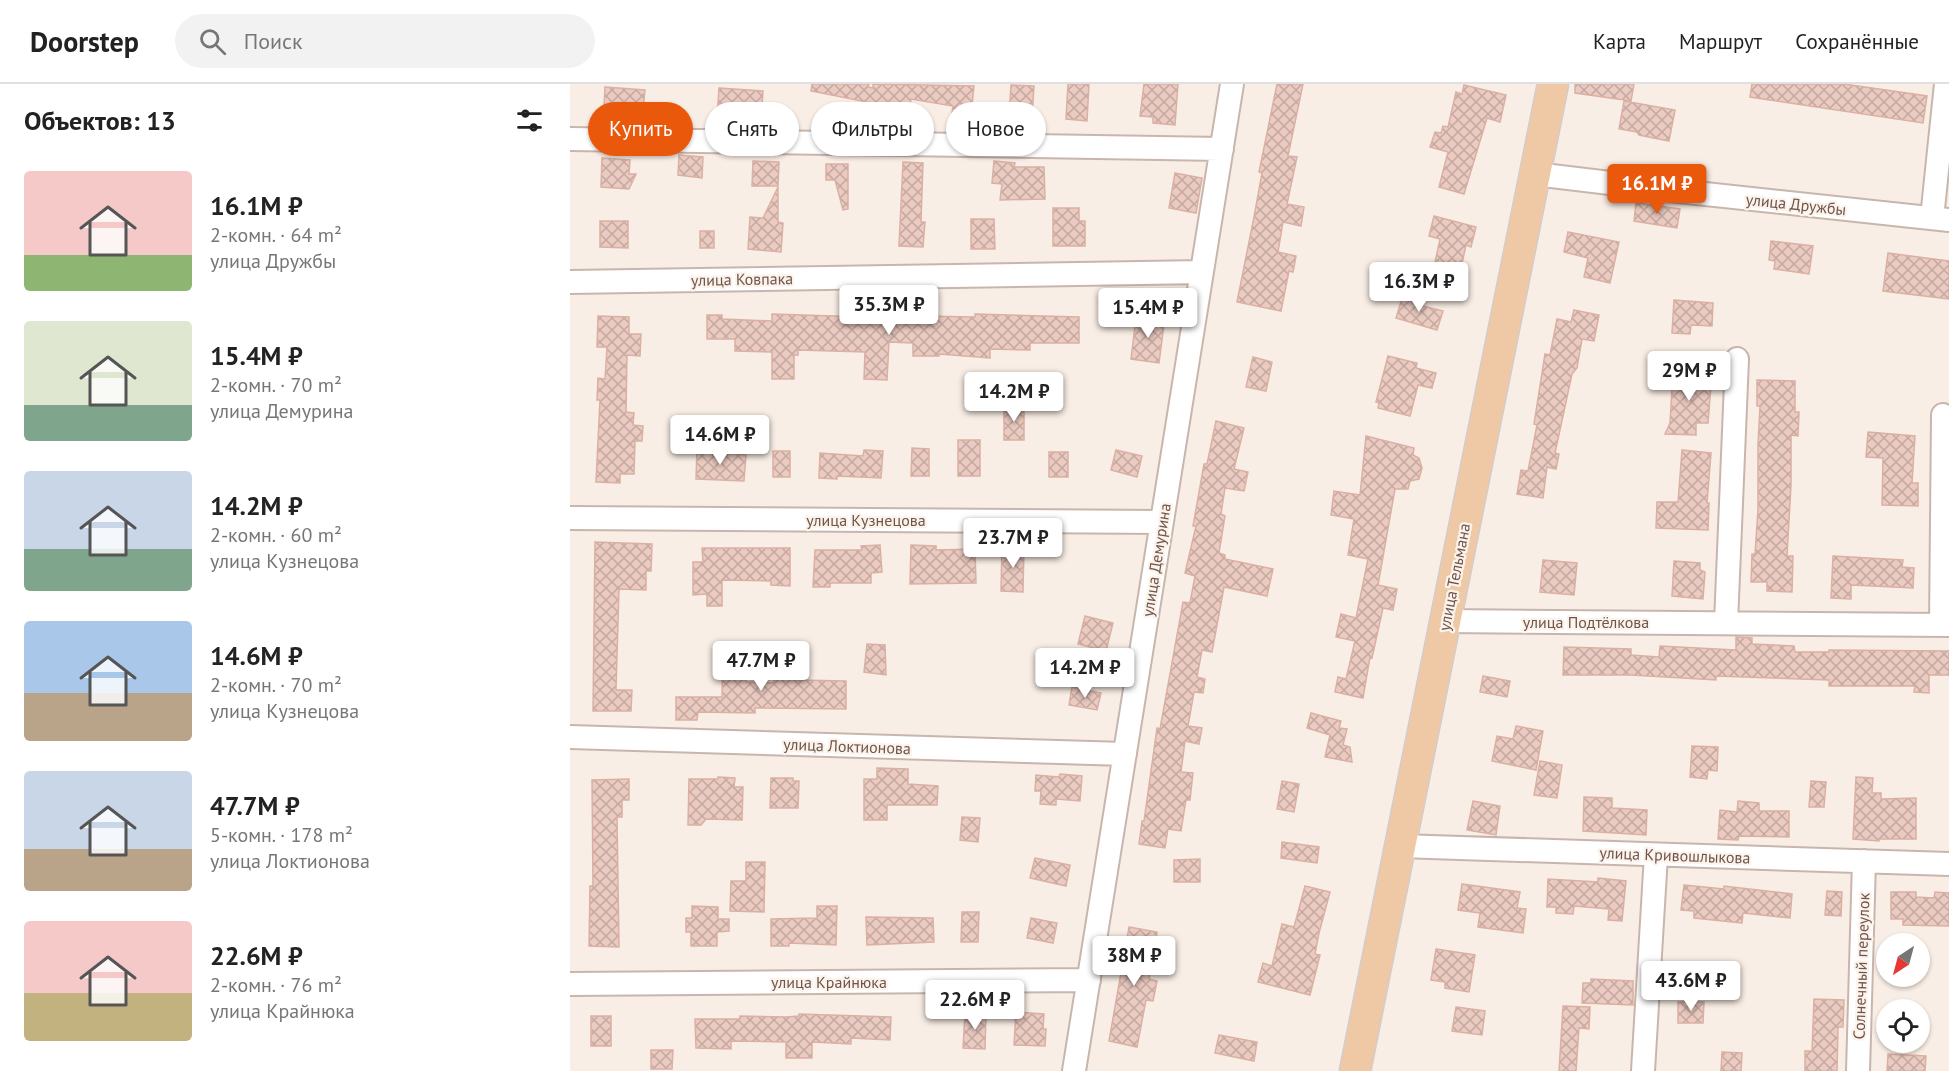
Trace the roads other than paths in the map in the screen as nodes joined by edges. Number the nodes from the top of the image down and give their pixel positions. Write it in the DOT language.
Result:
graph roads {
  1 [pos="1232,84"];
  2 [pos="1553,84"];
  3 [pos="1946,84"];
  4 [pos="570,139"];
  5 [pos="1222,149"];
  6 [pos="1535,174"];
  7 [pos="1940,219"];
  8 [pos="1202,272"];
  9 [pos="570,282"];
  10 [pos="1737,359"];
  11 [pos="1942,415"];
  12 [pos="570,518"];
  13 [pos="1162,522"];
  14 [pos="1445,621"];
  15 [pos="1726,623"];
  16 [pos="1945,625"];
  17 [pos="570,737"];
  18 [pos="1125,754"];
  19 [pos="1400,846"];
  20 [pos="1656,855"];
  21 [pos="1864,861"];
  22 [pos="1949,864"];
  23 [pos="1089,980"];
  24 [pos="570,984"];
  25 [pos="1074,1071"];
  26 [pos="1355,1071"];
  27 [pos="1643,1071"];
  28 [pos="1858,1071"];
  1 -- 5 [label="street, улица Демурина"];
  2 -- 6 [label="main road, улица Тельмана"];
  3 -- 7 [label="street"];
  4 -- 5 [label="street"];
  5 -- 8 [label="street, улица Демурина"];
  6 -- 7 [label="street, улица Дружбы"];
  6 -- 14 [label="main road, улица Тельмана"];
  8 -- 9 [label="street, улица Ковпака"];
  8 -- 13 [label="street, улица Демурина"];
  10 -- 15 [label="street"];
  11 -- 16 [label="street, улица Подтёлкова"];
  12 -- 13 [label="street, улица Кузнецова"];
  13 -- 18 [label="street, улица Демурина"];
  14 -- 15 [label="street, улица Подтёлкова"];
  14 -- 19 [label="main road, улица Тельмана"];
  15 -- 16 [label="street, улица Подтёлкова"];
  17 -- 18 [label="street, улица Локтионова"];
  18 -- 23 [label="street, улица Демурина"];
  19 -- 20 [label="street, улица Кривошлыкова"];
  19 -- 26 [label="main road, улица Тельмана"];
  20 -- 21 [label="street, улица Кривошлыкова"];
  20 -- 27 [label="street"];
  21 -- 22 [label="street, улица Кривошлыкова"];
  21 -- 28 [label="street, Солнечный переулок"];
  23 -- 24 [label="street, улица Крайнюка"];
  23 -- 25 [label="street, улица Демурина"];
}
